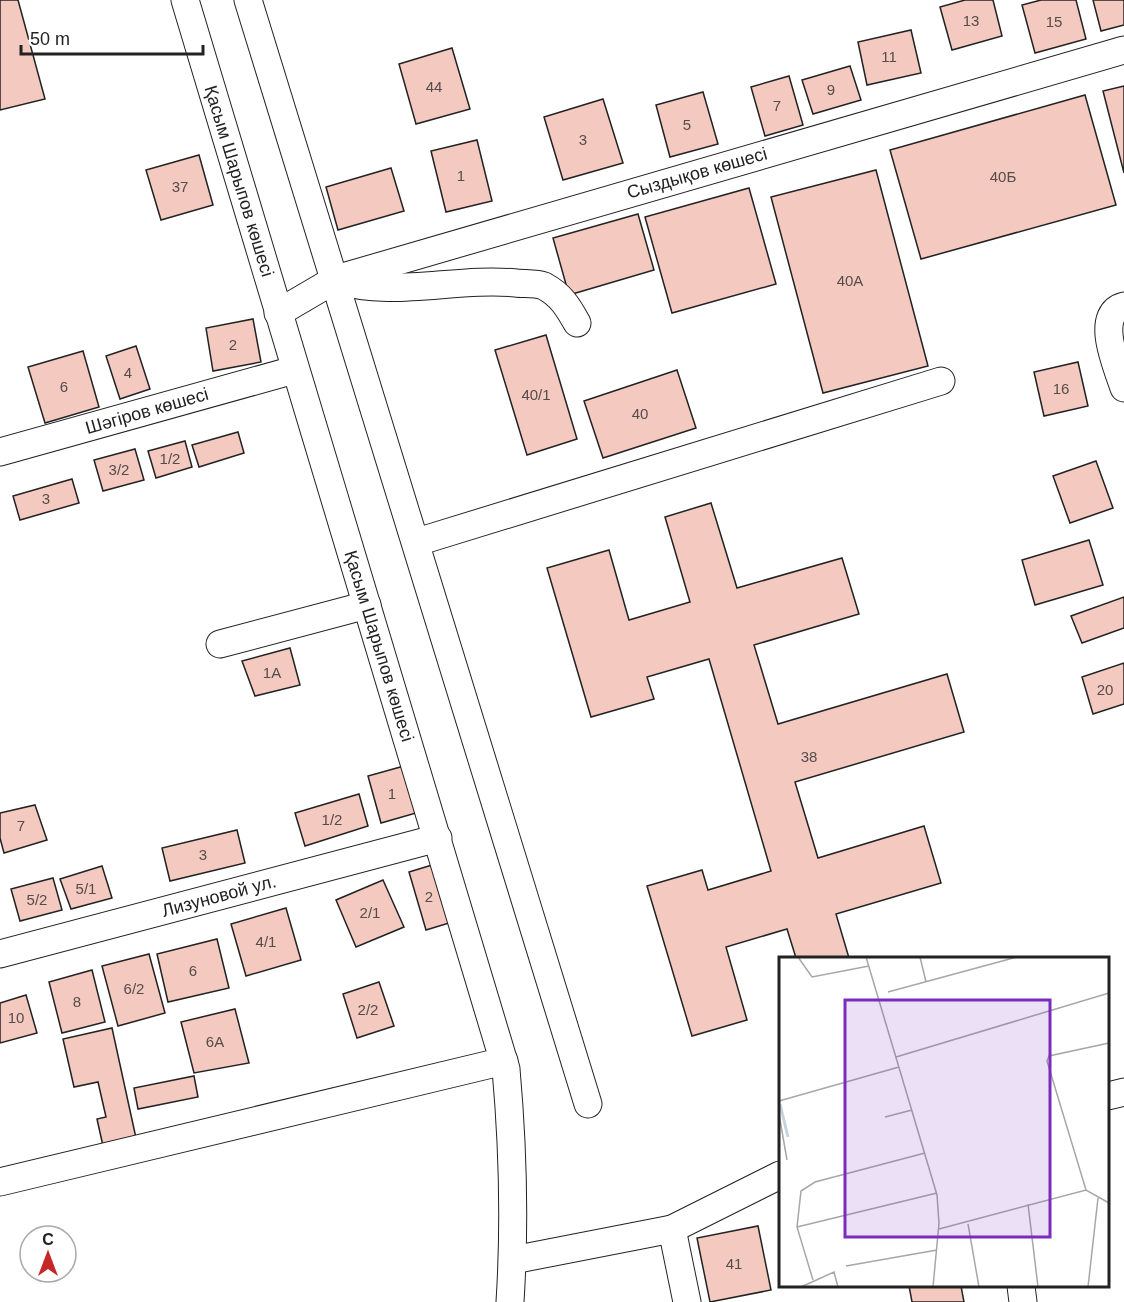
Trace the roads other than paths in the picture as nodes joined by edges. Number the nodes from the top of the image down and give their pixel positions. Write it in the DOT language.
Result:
graph roads {
  1 [pos="185,0"];
  2 [pos="248,0"];
  3 [pos="1124,50"];
  4 [pos="336,279"];
  5 [pos="1124,306"];
  6 [pos="278,313"];
  7 [pos="577,323"];
  8 [pos="294,370"];
  9 [pos="941,381"];
  10 [pos="1124,388"];
  11 [pos="0,452"];
  12 [pos="417,542"];
  13 [pos="367,605"];
  14 [pos="220,644"];
  15 [pos="438,838"];
  16 [pos="0,954"];
  17 [pos="504,1061"];
  18 [pos="1124,1092"];
  19 [pos="1109,1096"];
  20 [pos="588,1104"];
  21 [pos="779,1175"];
  22 [pos="0,1182"];
  23 [pos="672,1228"];
  24 [pos="513,1260"];
  25 [pos="1021,1287"];
  26 [pos="510,1302"];
  27 [pos="687,1302"];
  28 [pos="1023,1302"];
  1 -- 6 [label="street, Қасым Шарыпов көшесі"];
  2 -- 4 [label="street"];
  3 -- 4 [label="street, Сыздықов көшесі"];
  4 -- 6 [label="street, Сыздықов көшесі"];
  4 -- 7 [label="street"];
  4 -- 12 [label="street"];
  5 -- 10 [label="street"];
  6 -- 8 [label="street, Қасым Шарыпов көшесі"];
  8 -- 11 [label="street, Шәгіров көшесі"];
  8 -- 13 [label="street, Қасым Шарыпов көшесі"];
  9 -- 12 [label="street"];
  12 -- 20 [label="street"];
  13 -- 14 [label="street"];
  13 -- 15 [label="street, Қасым Шарыпов көшесі"];
  15 -- 16 [label="street, Лизуновой ул."];
  15 -- 17 [label="street, Қасым Шарыпов көшесі"];
  17 -- 22 [label="street"];
  17 -- 24 [label="street, Қасым Шарыпов көшесі"];
  18 -- 19 [label="street"];
  21 -- 23 [label="street"];
  23 -- 24 [label="street"];
  23 -- 27 [label="street"];
  24 -- 26 [label="street, Қасым Шарыпов көшесі"];
  25 -- 28 [label="street"];
}
